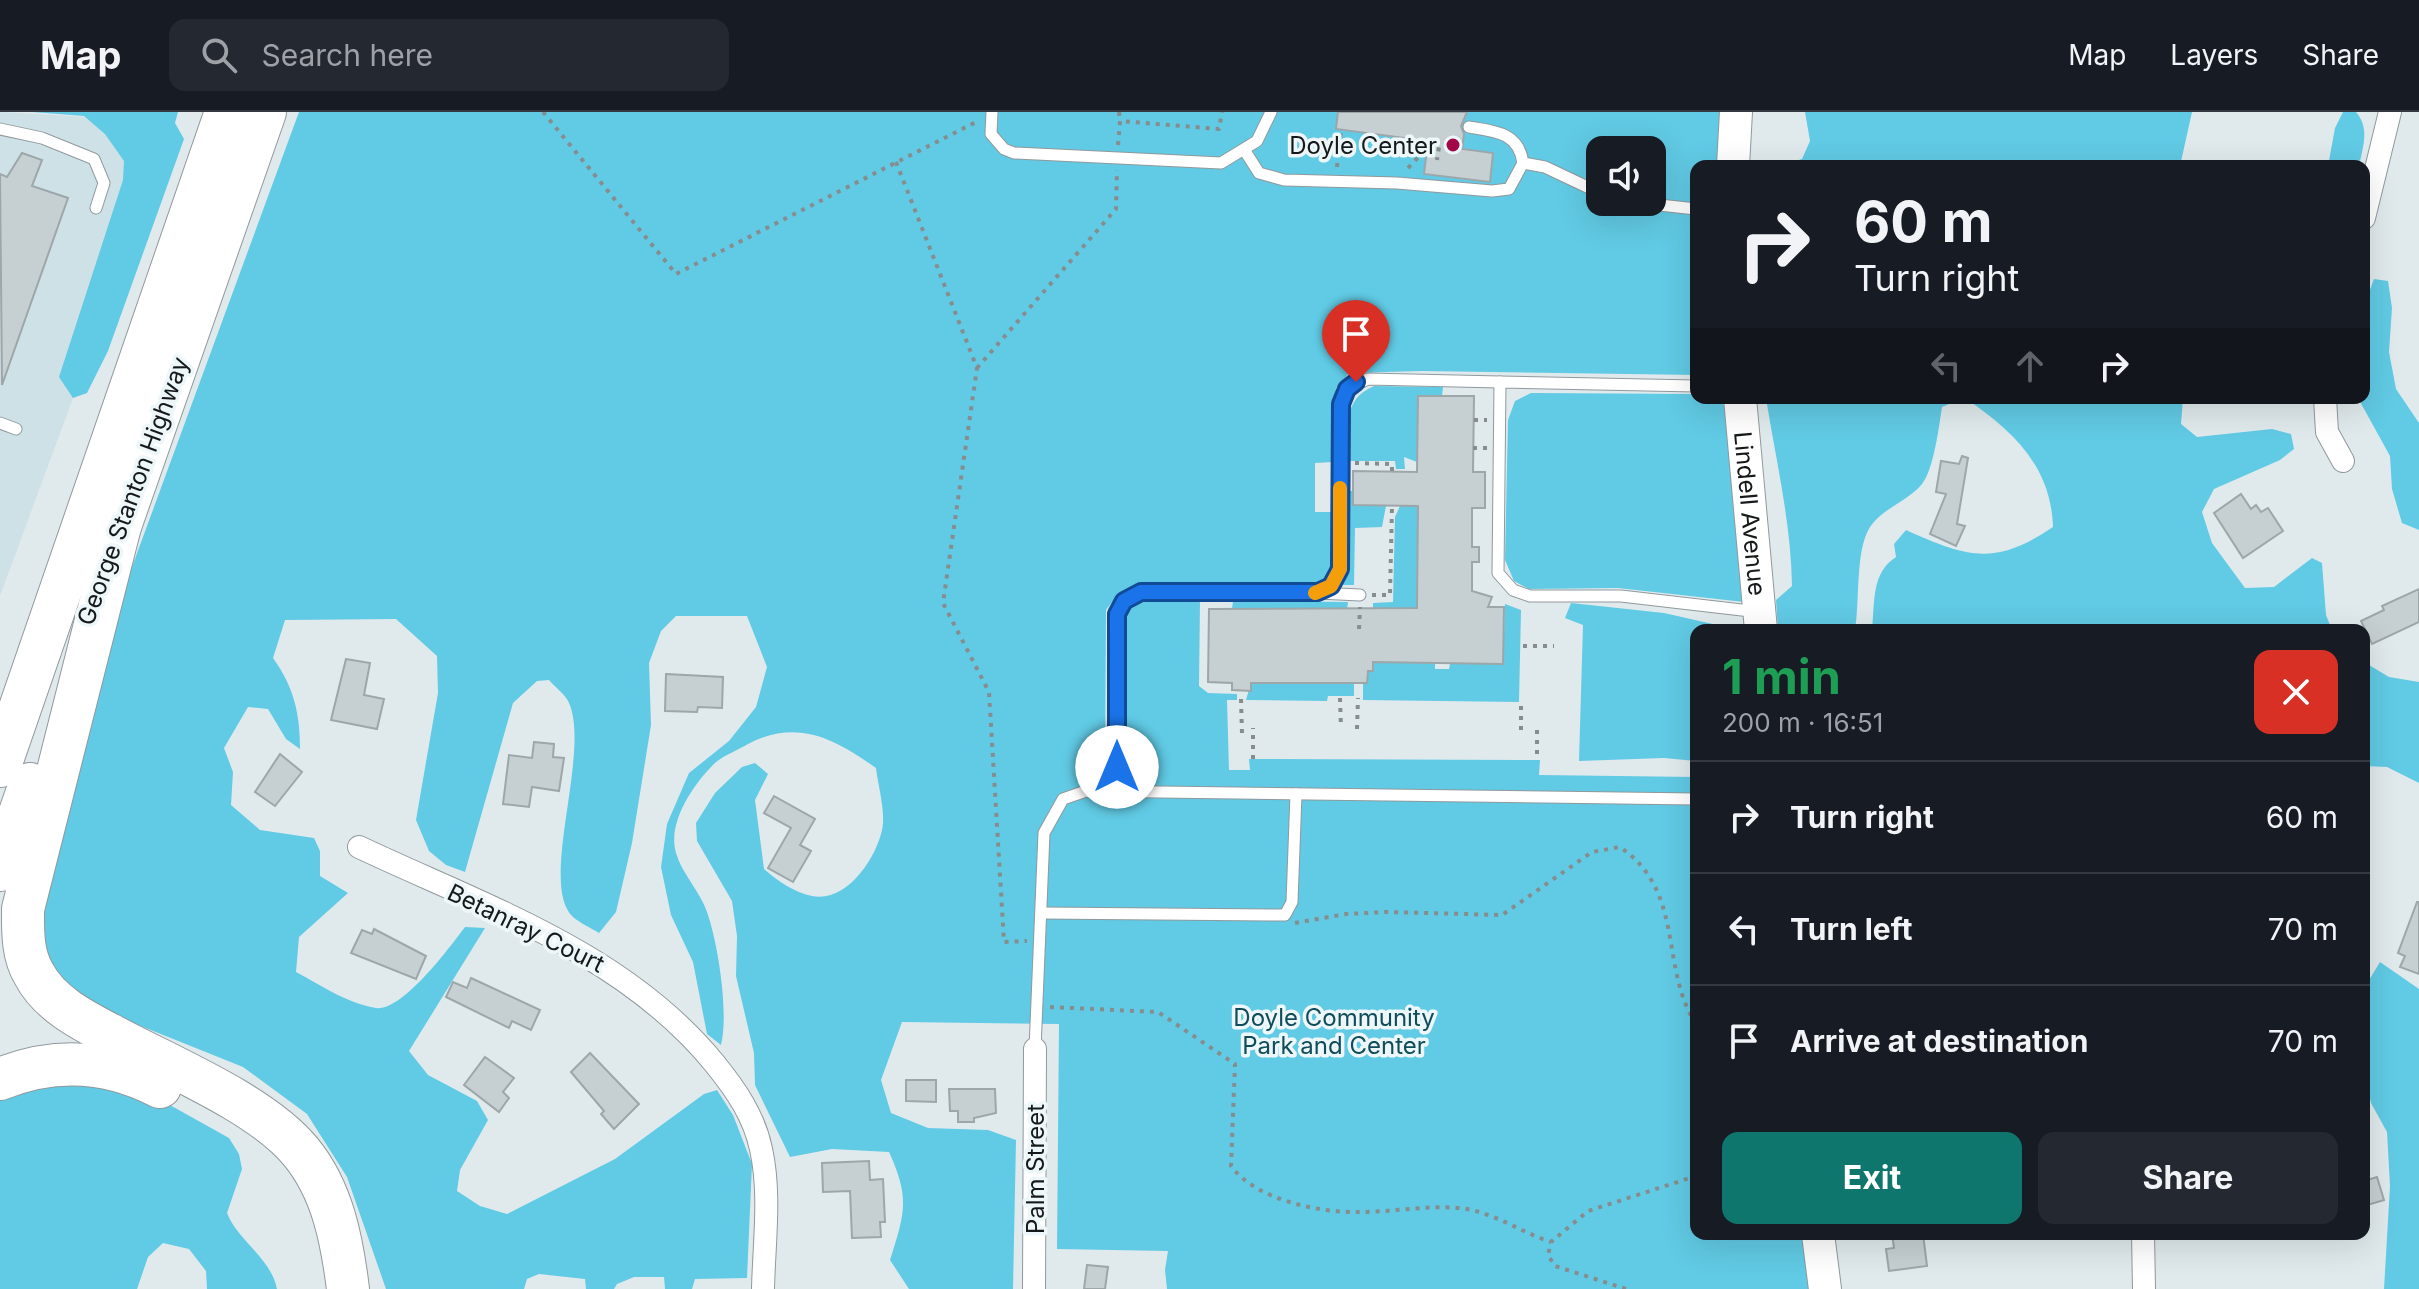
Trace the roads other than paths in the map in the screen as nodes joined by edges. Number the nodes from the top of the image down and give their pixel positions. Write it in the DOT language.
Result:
graph roads {
  1 [pos="226,112"];
  2 [pos="265,112"];
  3 [pos="1271,112"];
  4 [pos="1736,112"];
  5 [pos="2390,112"];
  6 [pos="991,113"];
  7 [pos="1469,127"];
  8 [pos="0,129"];
  9 [pos="1245,151"];
  10 [pos="1733,160"];
  11 [pos="1523,163"];
  12 [pos="1586,186"];
  13 [pos="2370,194"];
  14 [pos="1666,206"];
  15 [pos="96,208"];
  16 [pos="1690,208"];
  17 [pos="1500,382"];
  18 [pos="1690,386"];
  19 [pos="1741,404"];
  20 [pos="2325,404"];
  21 [pos="0,423"];
  22 [pos="16,429"];
  23 [pos="2343,461"];
  24 [pos="120,526"];
  25 [pos="1310,593"];
  26 [pos="1360,595"];
  27 [pos="1760,621"];
  28 [pos="0,766"];
  29 [pos="1117,790"];
  30 [pos="1296,794"];
  31 [pos="1690,799"];
  32 [pos="359,847"];
  33 [pos="0,870"];
  34 [pos="1042,913"];
  35 [pos="1035,1049"];
  36 [pos="0,1079"];
  37 [pos="1819,1240"];
  38 [pos="2143,1240"];
  39 [pos="322,1289"];
  40 [pos="348,1289"];
  41 [pos="763,1289"];
  42 [pos="1034,1289"];
  43 [pos="1825,1289"];
  44 [pos="2144,1289"];
  1 -- 28 [label="highway, George Stanton Highway"];
  2 -- 24 [label="highway, George Stanton Highway"];
  3 -- 9 [label="lane"];
  4 -- 10 [label="street"];
  5 -- 13 [label="street"];
  6 -- 9 [label="lane"];
  7 -- 11 [label="lane"];
  8 -- 15 [label="lane"];
  9 -- 11 [label="lane"];
  11 -- 12 [label="lane"];
  14 -- 16 [label="lane"];
  17 -- 18 [label="lane"];
  17 -- 25 [label="lane"];
  17 -- 27 [label="lane"];
  19 -- 27 [label="street, Lindell Avenue"];
  20 -- 23 [label="street"];
  21 -- 22 [label="lane"];
  24 -- 33 [label="highway, George Stanton Highway"];
  24 -- 40 [label="highway"];
  25 -- 26 [label="lane"];
  25 -- 29 [label="lane"];
  29 -- 30 [label="lane"];
  29 -- 34 [label="lane"];
  30 -- 31 [label="lane"];
  30 -- 34 [label="lane"];
  32 -- 41 [label="street, Betanray Court"];
  34 -- 35 [label="lane"];
  35 -- 42 [label="street, Palm Street"];
  36 -- 39 [label="highway"];
  37 -- 43 [label="street"];
  38 -- 44 [label="street"];
}
